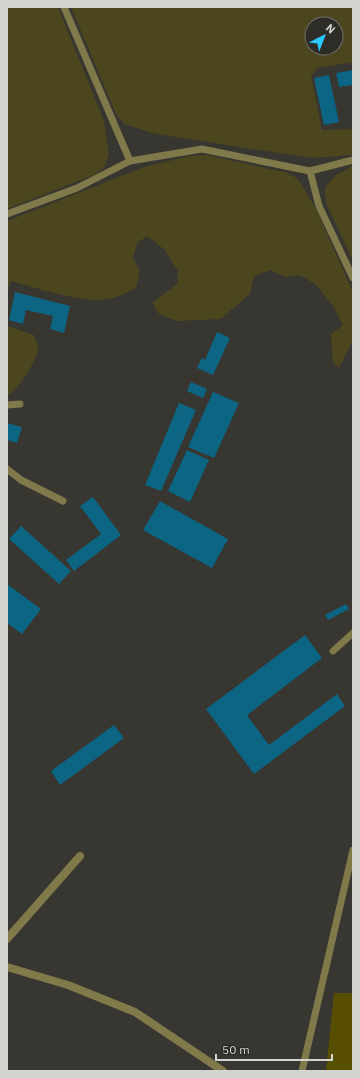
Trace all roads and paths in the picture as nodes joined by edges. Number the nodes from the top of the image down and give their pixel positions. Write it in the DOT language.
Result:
graph roads {
  1 [pos="64,7"];
  2 [pos="353,160"];
  3 [pos="130,161"];
  4 [pos="310,171"];
  5 [pos="7,214"];
  6 [pos="353,278"];
  7 [pos="20,404"];
  8 [pos="7,405"];
  9 [pos="7,469"];
  10 [pos="63,501"];
  11 [pos="353,633"];
  12 [pos="333,651"];
  13 [pos="353,850"];
  14 [pos="80,856"];
  15 [pos="7,939"];
  16 [pos="7,967"];
  17 [pos="223,1071"];
  18 [pos="302,1071"];
  1 -- 3 [label="lane"];
  2 -- 4 [label="lane"];
  3 -- 4 [label="lane"];
  3 -- 5 [label="lane"];
  4 -- 6 [label="lane"];
  7 -- 8 [label="lane"];
  9 -- 10 [label="lane"];
  11 -- 12 [label="lane"];
  13 -- 18 [label="lane"];
  14 -- 15 [label="street"];
  16 -- 17 [label="street"];
}
